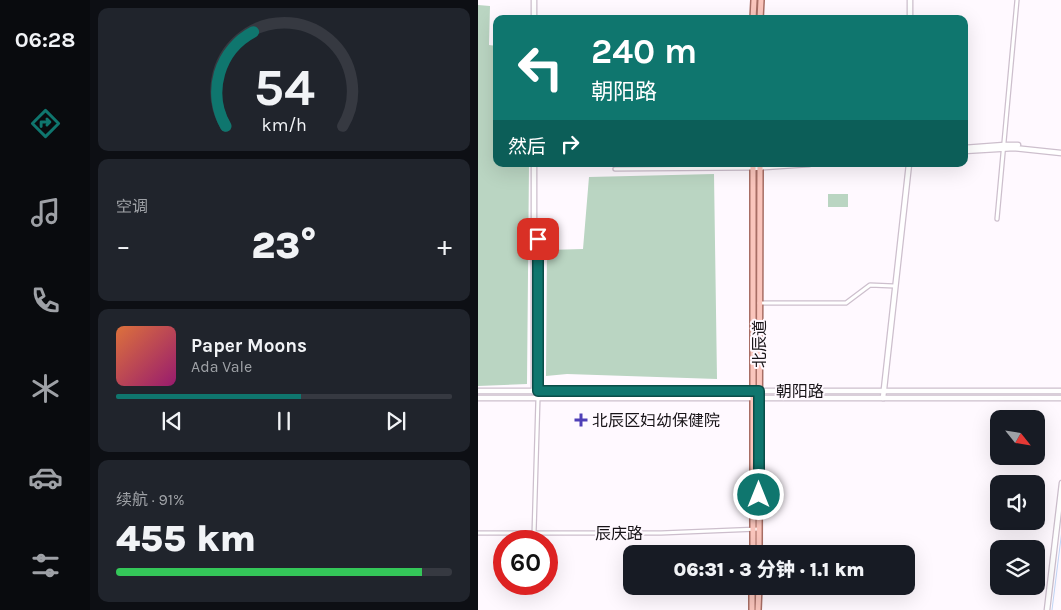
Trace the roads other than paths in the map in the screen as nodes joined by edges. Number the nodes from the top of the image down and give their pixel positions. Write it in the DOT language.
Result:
graph roads {
  1 [pos="536,0"];
  2 [pos="754,0"];
  3 [pos="760,0"];
  4 [pos="910,0"];
  5 [pos="1017,0"];
  6 [pos="536,15"];
  7 [pos="753,15"];
  8 [pos="760,15"];
  9 [pos="910,15"];
  10 [pos="1003,146"];
  11 [pos="968,150"];
  12 [pos="1062,152"];
  13 [pos="536,167"];
  14 [pos="707,167"];
  15 [pos="753,167"];
  16 [pos="761,167"];
  17 [pos="908,167"];
  18 [pos="615,169"];
  19 [pos="997,219"];
  20 [pos="894,286"];
  21 [pos="759,303"];
  22 [pos="884,390"];
  23 [pos="478,391"];
  24 [pos="536,391"];
  25 [pos="753,391"];
  26 [pos="759,391"];
  27 [pos="1062,391"];
  28 [pos="478,398"];
  29 [pos="536,398"];
  30 [pos="884,398"];
  31 [pos="1062,398"];
  32 [pos="753,399"];
  33 [pos="759,399"];
  34 [pos="1062,483"];
  35 [pos="534,530"];
  36 [pos="759,530"];
  37 [pos="753,531"];
  38 [pos="478,534"];
  39 [pos="493,534"];
  40 [pos="558,534"];
  41 [pos="752,545"];
  42 [pos="759,545"];
  43 [pos="752,595"];
  44 [pos="759,595"];
  45 [pos="752,610"];
  46 [pos="758,610"];
  47 [pos="1047,610"];
  1 -- 6 [label="main road"];
  2 -- 7 [label="main road"];
  3 -- 8 [label="main road"];
  4 -- 9 [label="main road"];
  5 -- 10 [label="street"];
  10 -- 11 [label="main road"];
  10 -- 12 [label="main road"];
  10 -- 19 [label="street"];
  13 -- 24 [label="main road"];
  14 -- 18 [label="street"];
  15 -- 25 [label="main road, 北辰道"];
  16 -- 21 [label="main road, 北辰道"];
  17 -- 20 [label="main road"];
  20 -- 21 [label="street"];
  20 -- 22 [label="main road"];
  21 -- 26 [label="main road, 北辰道"];
  22 -- 26 [label="main road, 朝阳路"];
  22 -- 27 [label="main road, 朝阳路"];
  22 -- 30 [label="main road"];
  23 -- 24 [label="main road, 朝阳路"];
  24 -- 25 [label="main road, 朝阳路"];
  24 -- 29 [label="main road"];
  25 -- 26 [label="main road, 朝阳路"];
  25 -- 32 [label="main road, 北辰道"];
  26 -- 33 [label="main road, 北辰道"];
  28 -- 29 [label="main road, 朝阳路"];
  29 -- 32 [label="main road, 朝阳路"];
  29 -- 35 [label="street"];
  30 -- 31 [label="main road, 朝阳路"];
  30 -- 33 [label="main road, 朝阳路"];
  32 -- 33 [label="main road, 朝阳路"];
  32 -- 37 [label="main road, 北辰道"];
  33 -- 36 [label="main road, 北辰道"];
  34 -- 47 [label="main road"];
  36 -- 37 [label="street, 辰庆路"];
  36 -- 42 [label="main road, 北辰道"];
  37 -- 40 [label="street, 辰庆路"];
  37 -- 41 [label="main road, 北辰道"];
  38 -- 39 [label="street, 辰庆路"];
  43 -- 45 [label="main road"];
  44 -- 46 [label="main road"];
}
